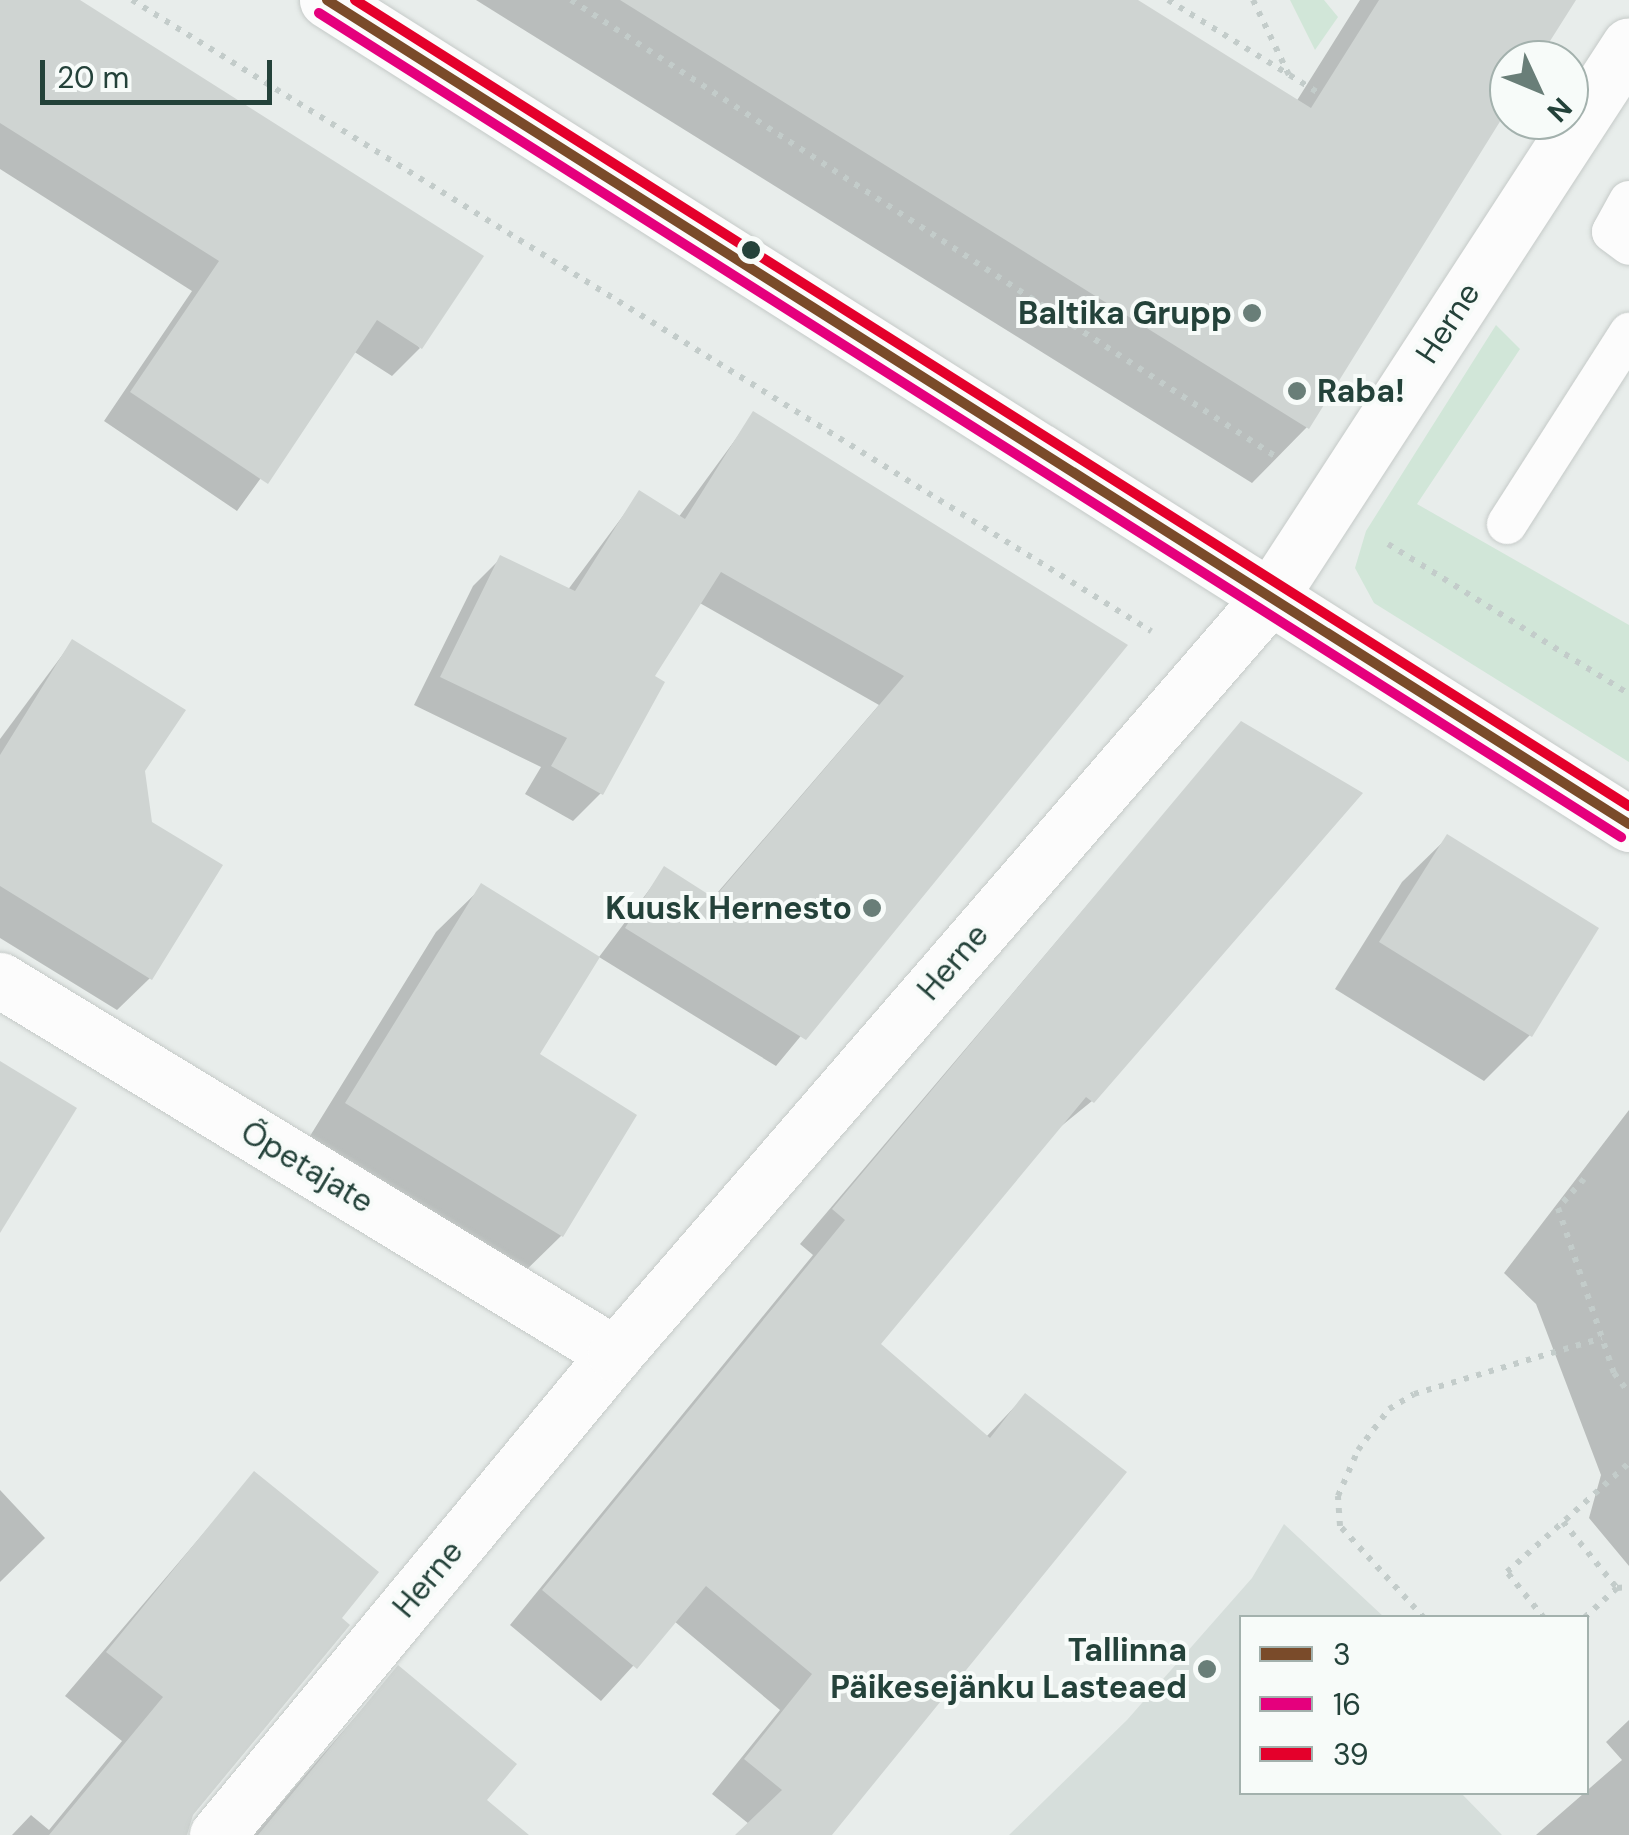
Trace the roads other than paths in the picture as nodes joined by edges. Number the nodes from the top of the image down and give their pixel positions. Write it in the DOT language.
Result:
graph roads {
  1 [pos="328,0"];
  2 [pos="1629,45"];
  3 [pos="1629,201"];
  4 [pos="1629,245"];
  5 [pos="1629,333"];
  6 [pos="1507,524"];
  7 [pos="1270,597"];
  8 [pos="1629,824"];
  9 [pos="0,980"];
  10 [pos="614,1354"];
  11 [pos="217,1835"];
  1 -- 7 [label="street"];
  2 -- 7 [label="street, Herne"];
  3 -- 4 [label="lane"];
  5 -- 6 [label="lane"];
  7 -- 8 [label="street"];
  7 -- 10 [label="street, Herne"];
  9 -- 10 [label="street, Õpetajate"];
  10 -- 11 [label="street, Herne"];
}
